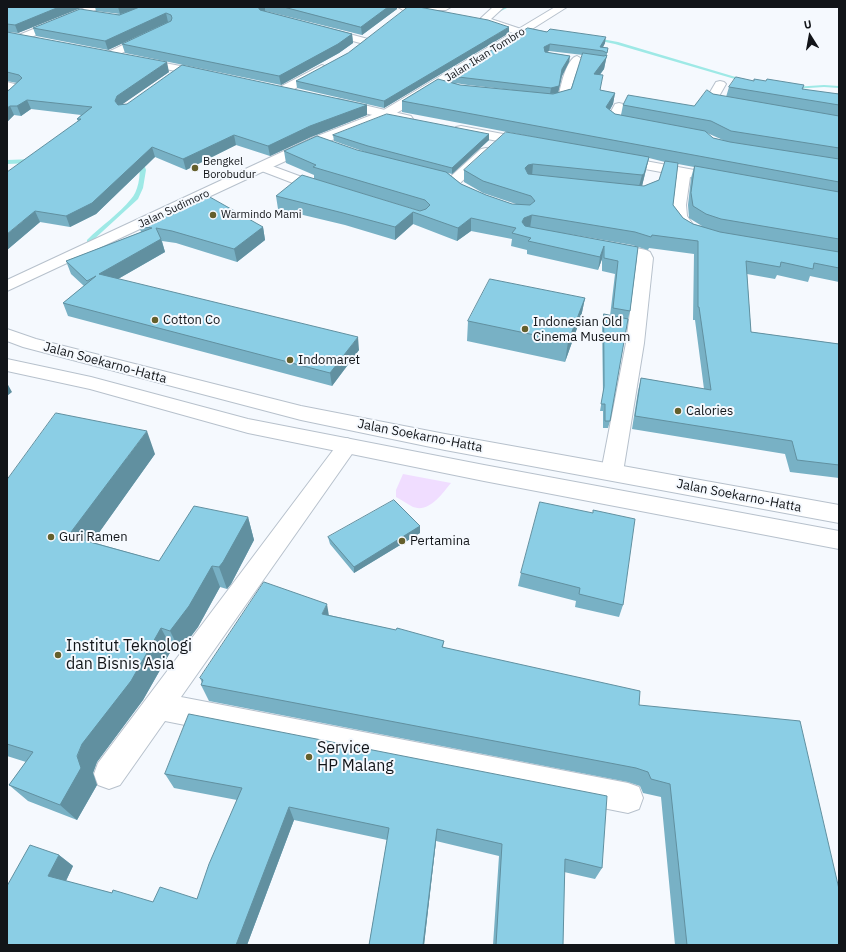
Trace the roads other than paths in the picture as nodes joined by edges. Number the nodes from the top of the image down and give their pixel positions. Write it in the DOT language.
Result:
graph roads {
  1 [pos="446,7"];
  2 [pos="499,7"];
  3 [pos="562,7"];
  4 [pos="408,8"];
  5 [pos="97,11"];
  6 [pos="400,11"];
  7 [pos="314,28"];
  8 [pos="161,30"];
  9 [pos="520,32"];
  10 [pos="11,38"];
  11 [pos="40,42"];
  12 [pos="354,48"];
  13 [pos="96,53"];
  14 [pos="110,55"];
  15 [pos="563,57"];
  16 [pos="577,59"];
  17 [pos="590,61"];
  18 [pos="330,64"];
  19 [pos="182,69"];
  20 [pos="220,76"];
  21 [pos="170,78"];
  22 [pos="720,84"];
  23 [pos="7,85"];
  24 [pos="436,85"];
  25 [pos="454,89"];
  26 [pos="297,94"];
  27 [pos="7,96"];
  28 [pos="526,98"];
  29 [pos="325,100"];
  30 [pos="619,107"];
  31 [pos="749,107"];
  32 [pos="386,114"];
  33 [pos="416,121"];
  34 [pos="447,127"];
  35 [pos="652,127"];
  36 [pos="501,138"];
  37 [pos="317,141"];
  38 [pos="540,145"];
  39 [pos="336,148"];
  40 [pos="606,157"];
  41 [pos="264,167"];
  42 [pos="655,167"];
  43 [pos="684,172"];
  44 [pos="733,181"];
  45 [pos="651,182"];
  46 [pos="466,191"];
  47 [pos="337,194"];
  48 [pos="710,236"];
  49 [pos="593,245"];
  50 [pos="7,286"];
  51 [pos="7,336"];
  52 [pos="7,365"];
  53 [pos="347,446"];
  54 [pos="612,472"];
  55 [pos="839,514"];
  56 [pos="839,540"];
  57 [pos="157,706"];
  58 [pos="109,774"];
  59 [pos="628,798"];
  1 -- 4 [label="street"];
  2 -- 9 [label="street"];
  3 -- 9 [label="street, Jalan Ikan Tombro"];
  4 -- 6 [label="street"];
  5 -- 10 [label="street"];
  7 -- 12 [label="street"];
  8 -- 14 [label="street"];
  9 -- 24 [label="street, Jalan Ikan Tombro"];
  10 -- 11 [label="street"];
  13 -- 14 [label="street"];
  14 -- 19 [label="street"];
  15 -- 16 [label="street"];
  16 -- 17 [label="street"];
  16 -- 28 [label="street"];
  18 -- 26 [label="street"];
  19 -- 20 [label="street"];
  19 -- 21 [label="street"];
  22 -- 31 [label="street"];
  23 -- 27 [label="street"];
  24 -- 25 [label="street"];
  24 -- 32 [label="street, Jalan Ikan Tombro"];
  29 -- 32 [label="street"];
  30 -- 35 [label="street"];
  32 -- 33 [label="street"];
  32 -- 37 [label="street, Jalan Sudimoro"];
  34 -- 36 [label="street"];
  36 -- 38 [label="street"];
  36 -- 46 [label="street"];
  37 -- 39 [label="street"];
  37 -- 41 [label="street, Jalan Sudimoro"];
  40 -- 42 [label="street"];
  41 -- 47 [label="street"];
  41 -- 50 [label="street, Jalan Sudimoro"];
  42 -- 43 [label="street"];
  42 -- 45 [label="street"];
  43 -- 44 [label="street"];
  43 -- 48 [label="street"];
  49 -- 54 [label="street"];
  51 -- 54 [label="street, Jalan Soekarno-Hatta"];
  52 -- 53 [label="street, Jalan Soekarno-Hatta"];
  53 -- 56 [label="street, Jalan Soekarno-Hatta"];
  53 -- 57 [label="street"];
  54 -- 55 [label="street, Jalan Soekarno-Hatta"];
  57 -- 58 [label="street"];
  57 -- 59 [label="street"];
}
